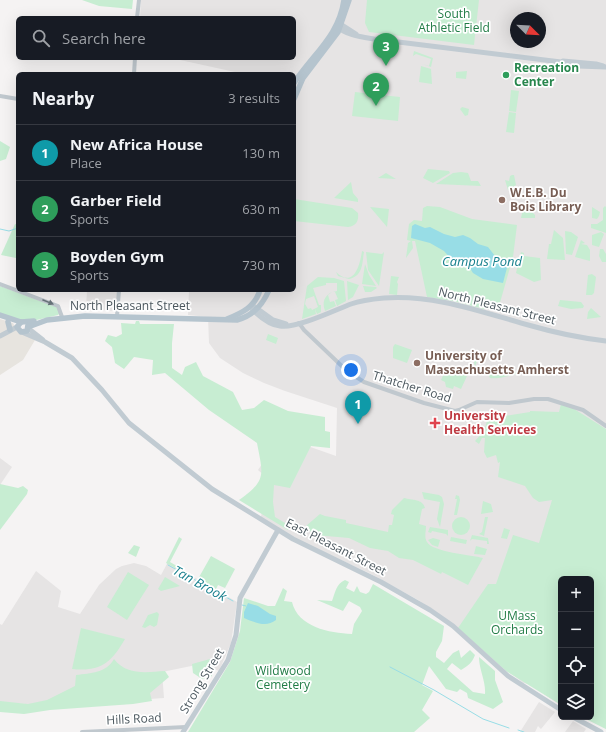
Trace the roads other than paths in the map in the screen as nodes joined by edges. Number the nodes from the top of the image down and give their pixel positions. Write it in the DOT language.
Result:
graph roads {
  1 [pos="139,0"];
  2 [pos="344,0"];
  3 [pos="350,0"];
  4 [pos="137,16"];
  5 [pos="339,27"];
  6 [pos="135,60"];
  7 [pos="605,67"];
  8 [pos="134,72"];
  9 [pos="296,80"];
  10 [pos="296,94"];
  11 [pos="0,96"];
  12 [pos="16,99"];
  13 [pos="0,284"];
  14 [pos="16,290"];
  15 [pos="21,292"];
  16 [pos="119,292"];
  17 [pos="259,292"];
  18 [pos="268,292"];
  19 [pos="253,308"];
  20 [pos="0,316"];
  21 [pos="118,316"];
  22 [pos="62,317"];
  23 [pos="8,322"];
  24 [pos="299,323"];
  25 [pos="23,327"];
  26 [pos="10,330"];
  27 [pos="1,335"];
  28 [pos="606,341"];
  29 [pos="606,426"];
  30 [pos="278,530"];
  31 [pos="558,708"];
  32 [pos="579,720"];
  33 [pos="185,730"];
  34 [pos="82,732"];
  35 [pos="601,732"];
  1 -- 4 [label="street"];
  2 -- 5 [label="main road"];
  3 -- 5 [label="main road"];
  5 -- 7 [label="main road"];
  5 -- 9 [label="main road"];
  5 -- 10 [label="main road"];
  6 -- 8 [label="street"];
  11 -- 12 [label="street"];
  13 -- 14 [label="street, North Pleasant Street, one-way"];
  15 -- 22 [label="street, North Pleasant Street, one-way"];
  16 -- 21 [label="street"];
  17 -- 19 [label="main road"];
  18 -- 19 [label="main road"];
  19 -- 21 [label="main road, North Pleasant Street"];
  19 -- 24 [label="main road, North Pleasant Street"];
  20 -- 23 [label="main road, East Pleasant Street"];
  20 -- 25 [label="main road, East Pleasant Street"];
  21 -- 22 [label="main road, North Pleasant Street"];
  22 -- 25 [label="main road"];
  23 -- 25 [label="main road, East Pleasant Street"];
  23 -- 26 [label="main road"];
  24 -- 28 [label="main road, North Pleasant Street"];
  24 -- 29 [label="street, Thatcher Road"];
  25 -- 26 [label="main road"];
  25 -- 27 [label="main road"];
  25 -- 30 [label="main road, East Pleasant Street"];
  26 -- 27 [label="main road"];
  30 -- 31 [label="main road, East Pleasant Street"];
  30 -- 33 [label="main road, Strong Street"];
  32 -- 35 [label="main road"];
  33 -- 34 [label="street, Hills Road"];
}
